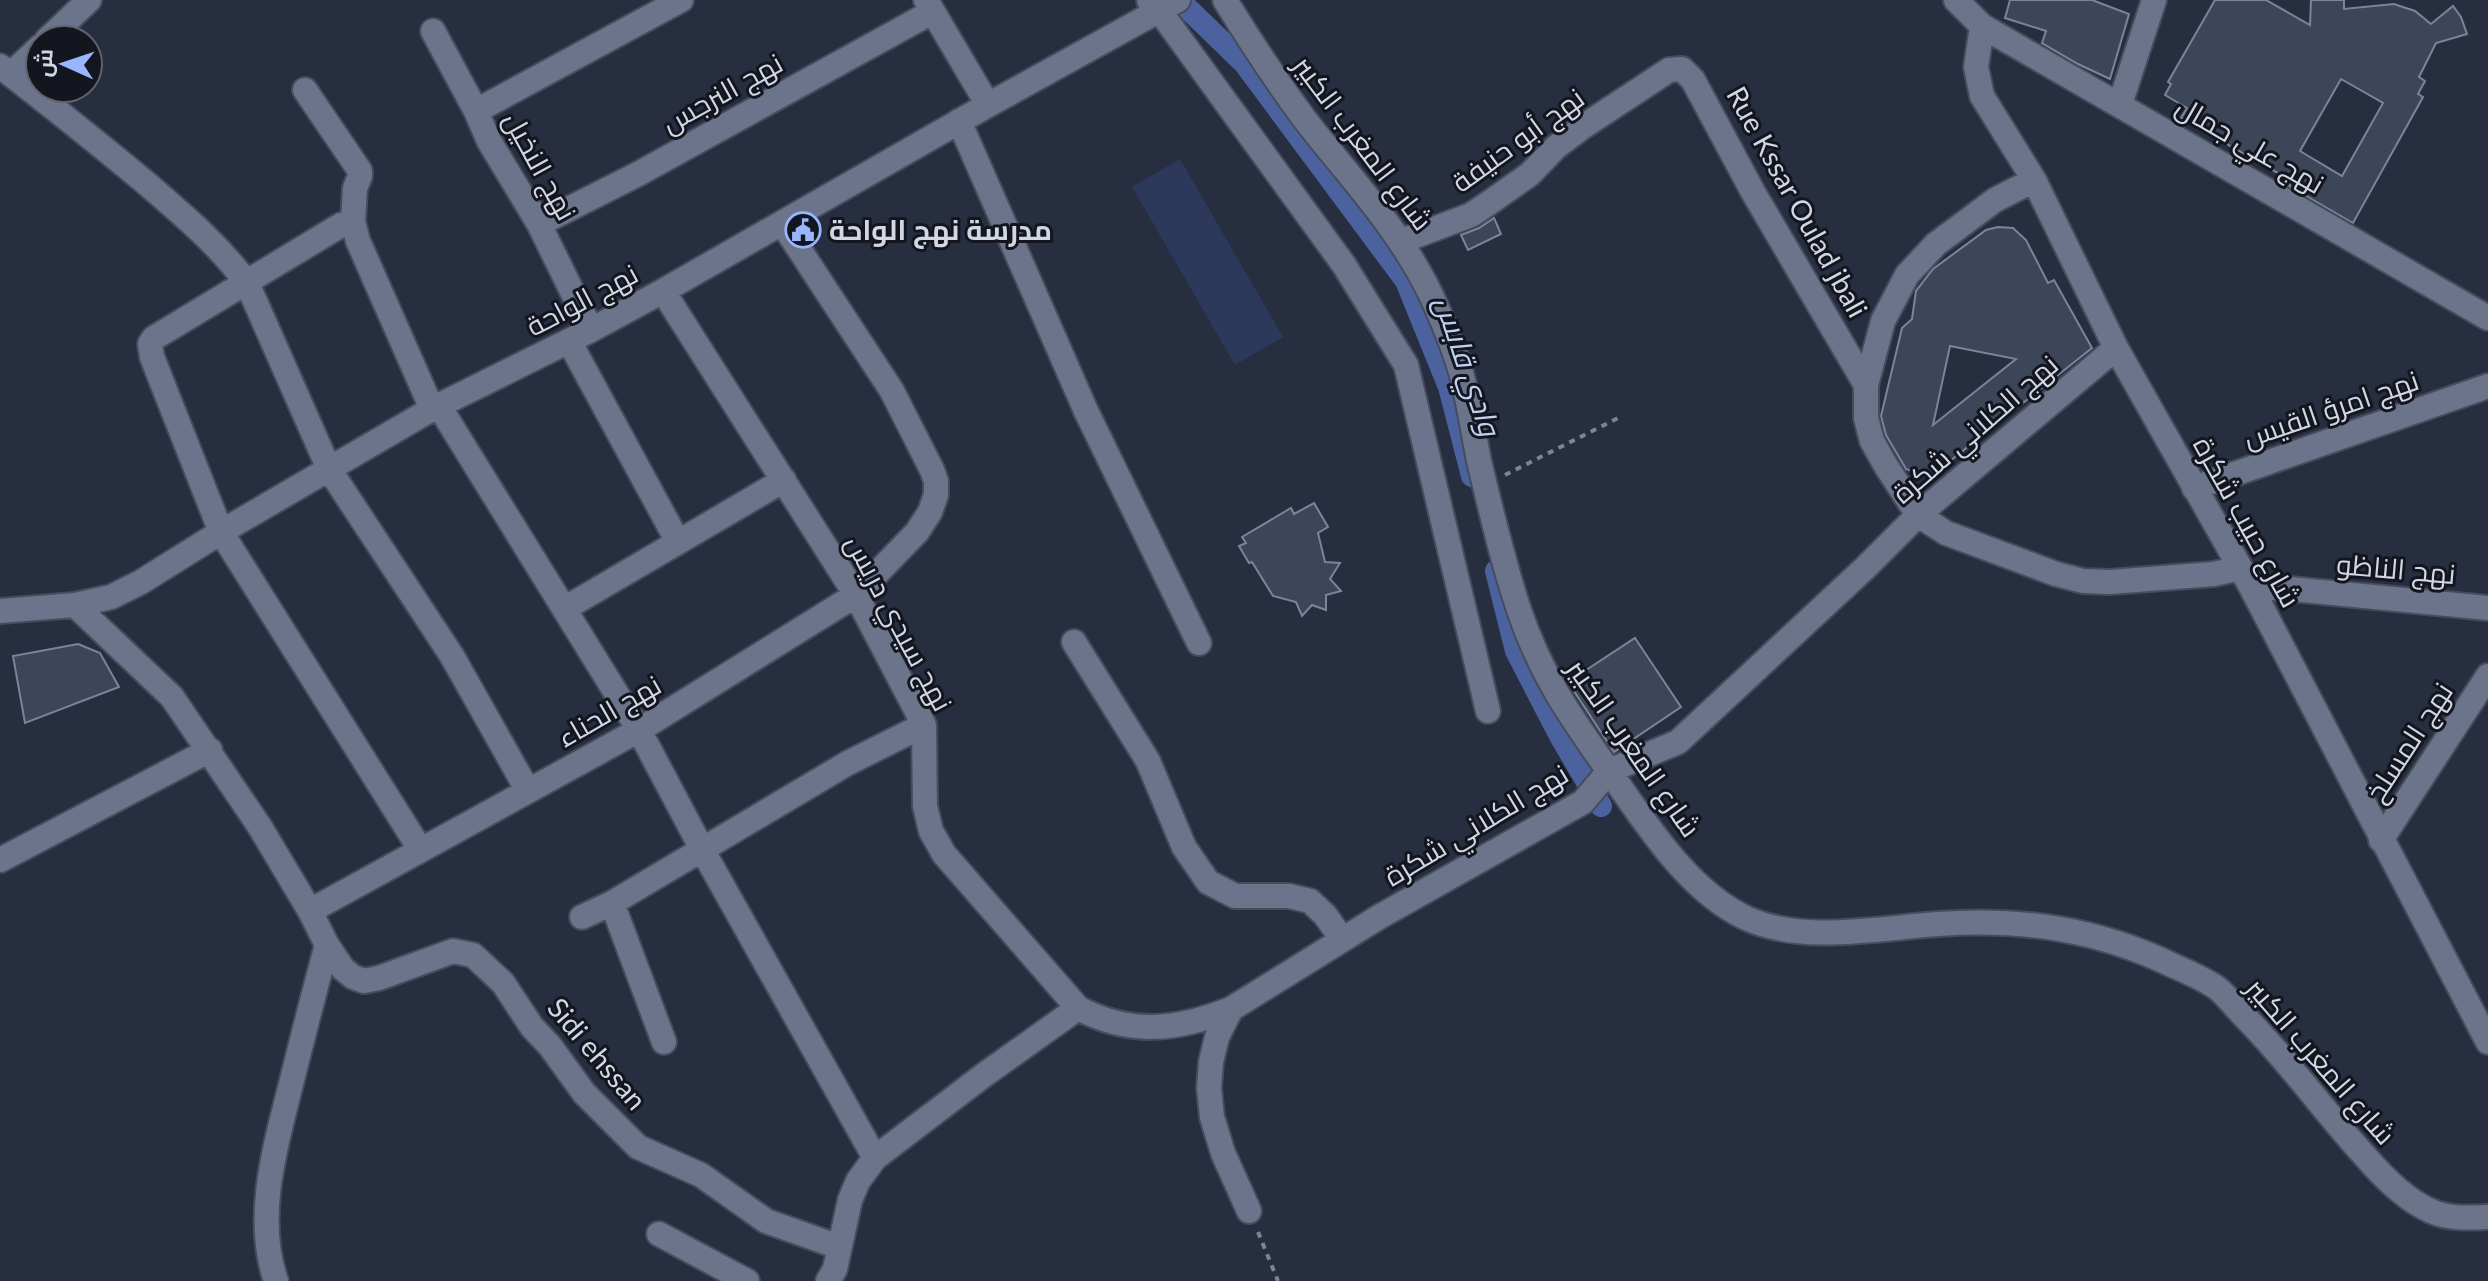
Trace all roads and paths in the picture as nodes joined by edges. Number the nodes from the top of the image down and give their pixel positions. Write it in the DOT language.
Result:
graph roads {
  1 [pos="89,0"];
  2 [pos="681,0"];
  3 [pos="1225,0"];
  4 [pos="1956,0"];
  5 [pos="2154,0"];
  6 [pos="1162,3"];
  7 [pos="929,6"];
  8 [pos="64,24"];
  9 [pos="1982,26"];
  10 [pos="433,31"];
  11 [pos="24,58"];
  12 [pos="5,70"];
  13 [pos="1663,75"];
  14 [pos="305,90"];
  15 [pos="2120,104"];
  16 [pos="988,105"];
  17 [pos="476,111"];
  18 [pos="959,121"];
  19 [pos="2034,180"];
  20 [pos="353,222"];
  21 [pos="782,223"];
  22 [pos="539,224"];
  23 [pos="1402,241"];
  24 [pos="247,283"];
  25 [pos="663,291"];
  26 [pos="2488,318"];
  27 [pos="591,330"];
  28 [pos="569,341"];
  29 [pos="2116,348"];
  30 [pos="1866,385"];
  31 [pos="2488,386"];
  32 [pos="436,407"];
  33 [pos="1620,417"];
  34 [pos="329,469"];
  35 [pos="784,480"];
  36 [pos="1485,485"];
  37 [pos="2194,488"];
  38 [pos="1918,515"];
  39 [pos="221,532"];
  40 [pos="678,542"];
  41 [pos="2245,577"];
  42 [pos="856,595"];
  43 [pos="75,605"];
  44 [pos="2488,608"];
  45 [pos="564,609"];
  46 [pos="0,611"];
  47 [pos="1074,642"];
  48 [pos="1199,643"];
  49 [pos="2488,676"];
  50 [pos="1488,711"];
  51 [pos="924,725"];
  52 [pos="639,730"];
  53 [pos="210,750"];
  54 [pos="1609,771"];
  55 [pos="528,791"];
  56 [pos="2381,840"];
  57 [pos="420,849"];
  58 [pos="703,851"];
  59 [pos="0,860"];
  60 [pos="612,903"];
  61 [pos="310,911"];
  62 [pos="582,917"];
  63 [pos="1342,939"];
  64 [pos="327,945"];
  65 [pos="1078,1008"];
  66 [pos="1231,1009"];
  67 [pos="664,1042"];
  68 [pos="2488,1042"];
  69 [pos="875,1158"];
  70 [pos="1249,1211"];
  71 [pos="2488,1217"];
  72 [pos="659,1234"];
  73 [pos="839,1247"];
  74 [pos="276,1281"];
  75 [pos="747,1281"];
  76 [pos="828,1281"];
  77 [pos="1278,1281"];
  1 -- 8 [label="street"];
  2 -- 17 [label="street, نهج النخيل"];
  3 -- 23 [label="street, شارع المغرب الكبير"];
  4 -- 9 [label="street, نهج علي جمال"];
  5 -- 15 [label="street"];
  6 -- 16 [label="street, نهج الواحة"];
  6 -- 50 [label="street"];
  7 -- 16 [label="street"];
  7 -- 22 [label="street, نهج النرجس"];
  9 -- 15 [label="street, نهج علي جمال"];
  9 -- 19 [label="street, شارع حبيب شكرة"];
  10 -- 17 [label="street"];
  11 -- 12 [label="street"];
  12 -- 24 [label="street"];
  13 -- 23 [label="street, نهج أبو حنيفة"];
  13 -- 30 [label="street, Rue Kssar Oulad jbali"];
  14 -- 20 [label="street"];
  15 -- 26 [label="street, نهج علي جمال"];
  16 -- 18 [label="street, نهج الواحة"];
  17 -- 22 [label="street, نهج النخيل"];
  18 -- 21 [label="street, نهج الواحة"];
  18 -- 48 [label="street"];
  19 -- 29 [label="street, شارع حبيب شكرة"];
  19 -- 30 [label="street"];
  20 -- 24 [label="street"];
  20 -- 32 [label="street"];
  21 -- 25 [label="street, نهج الواحة"];
  21 -- 42 [label="street, نهج الحناء"];
  22 -- 27 [label="street, نهج النخيل"];
  23 -- 36 [label="street, شارع المغرب الكبير"];
  24 -- 34 [label="street"];
  24 -- 39 [label="street"];
  25 -- 27 [label="street, نهج الواحة"];
  25 -- 35 [label="street, نهج سيدي دريس"];
  27 -- 28 [label="street, نهج الواحة"];
  28 -- 32 [label="street, نهج الواحة"];
  28 -- 40 [label="street"];
  29 -- 37 [label="street, شارع حبيب شكرة"];
  29 -- 38 [label="street, نهج الكلاني شكرة"];
  30 -- 38 [label="street"];
  31 -- 37 [label="street, نهج امرؤ القيس"];
  32 -- 34 [label="street, نهج الواحة"];
  32 -- 45 [label="street"];
  33 -- 36 [label="path"];
  34 -- 39 [label="street, نهج الواحة"];
  34 -- 55 [label="street"];
  35 -- 40 [label="street"];
  35 -- 42 [label="street, نهج سيدي دريس"];
  36 -- 54 [label="street, شارع المغرب الكبير"];
  37 -- 41 [label="street, شارع حبيب شكرة"];
  38 -- 41 [label="street"];
  38 -- 54 [label="street, نهج الكلاني شكرة"];
  39 -- 43 [label="street, نهج الواحة"];
  39 -- 57 [label="street"];
  40 -- 45 [label="street"];
  41 -- 44 [label="street, نهج الناظو"];
  41 -- 56 [label="street, شارع حبيب شكرة"];
  42 -- 51 [label="street, نهج سيدي دريس"];
  42 -- 52 [label="street, نهج الحناء"];
  43 -- 46 [label="street, نهج الواحة"];
  43 -- 53 [label="street, Sidi ehssan"];
  45 -- 52 [label="street"];
  47 -- 63 [label="street"];
  49 -- 56 [label="street, نهج المسلخ"];
  51 -- 58 [label="street"];
  51 -- 65 [label="street, نهج سيدي دريس"];
  52 -- 55 [label="street, نهج الحناء"];
  52 -- 58 [label="street"];
  53 -- 59 [label="street"];
  53 -- 61 [label="street, Sidi ehssan"];
  54 -- 63 [label="street, نهج الكلاني شكرة"];
  54 -- 71 [label="street, شارع المغرب الكبير"];
  55 -- 57 [label="street, نهج الحناء"];
  56 -- 68 [label="street, شارع حبيب شكرة"];
  57 -- 61 [label="street, نهج الحناء"];
  58 -- 60 [label="street"];
  58 -- 69 [label="street"];
  60 -- 62 [label="street"];
  60 -- 67 [label="street"];
  61 -- 64 [label="street, Sidi ehssan"];
  63 -- 66 [label="street, نهج الكلاني شكرة"];
  64 -- 73 [label="street, Sidi ehssan"];
  64 -- 74 [label="street"];
  65 -- 66 [label="street, نهج سيدي دريس"];
  65 -- 69 [label="street"];
  66 -- 70 [label="street"];
  69 -- 73 [label="street"];
  70 -- 77 [label="path"];
  72 -- 75 [label="street"];
  73 -- 76 [label="street"];
}
